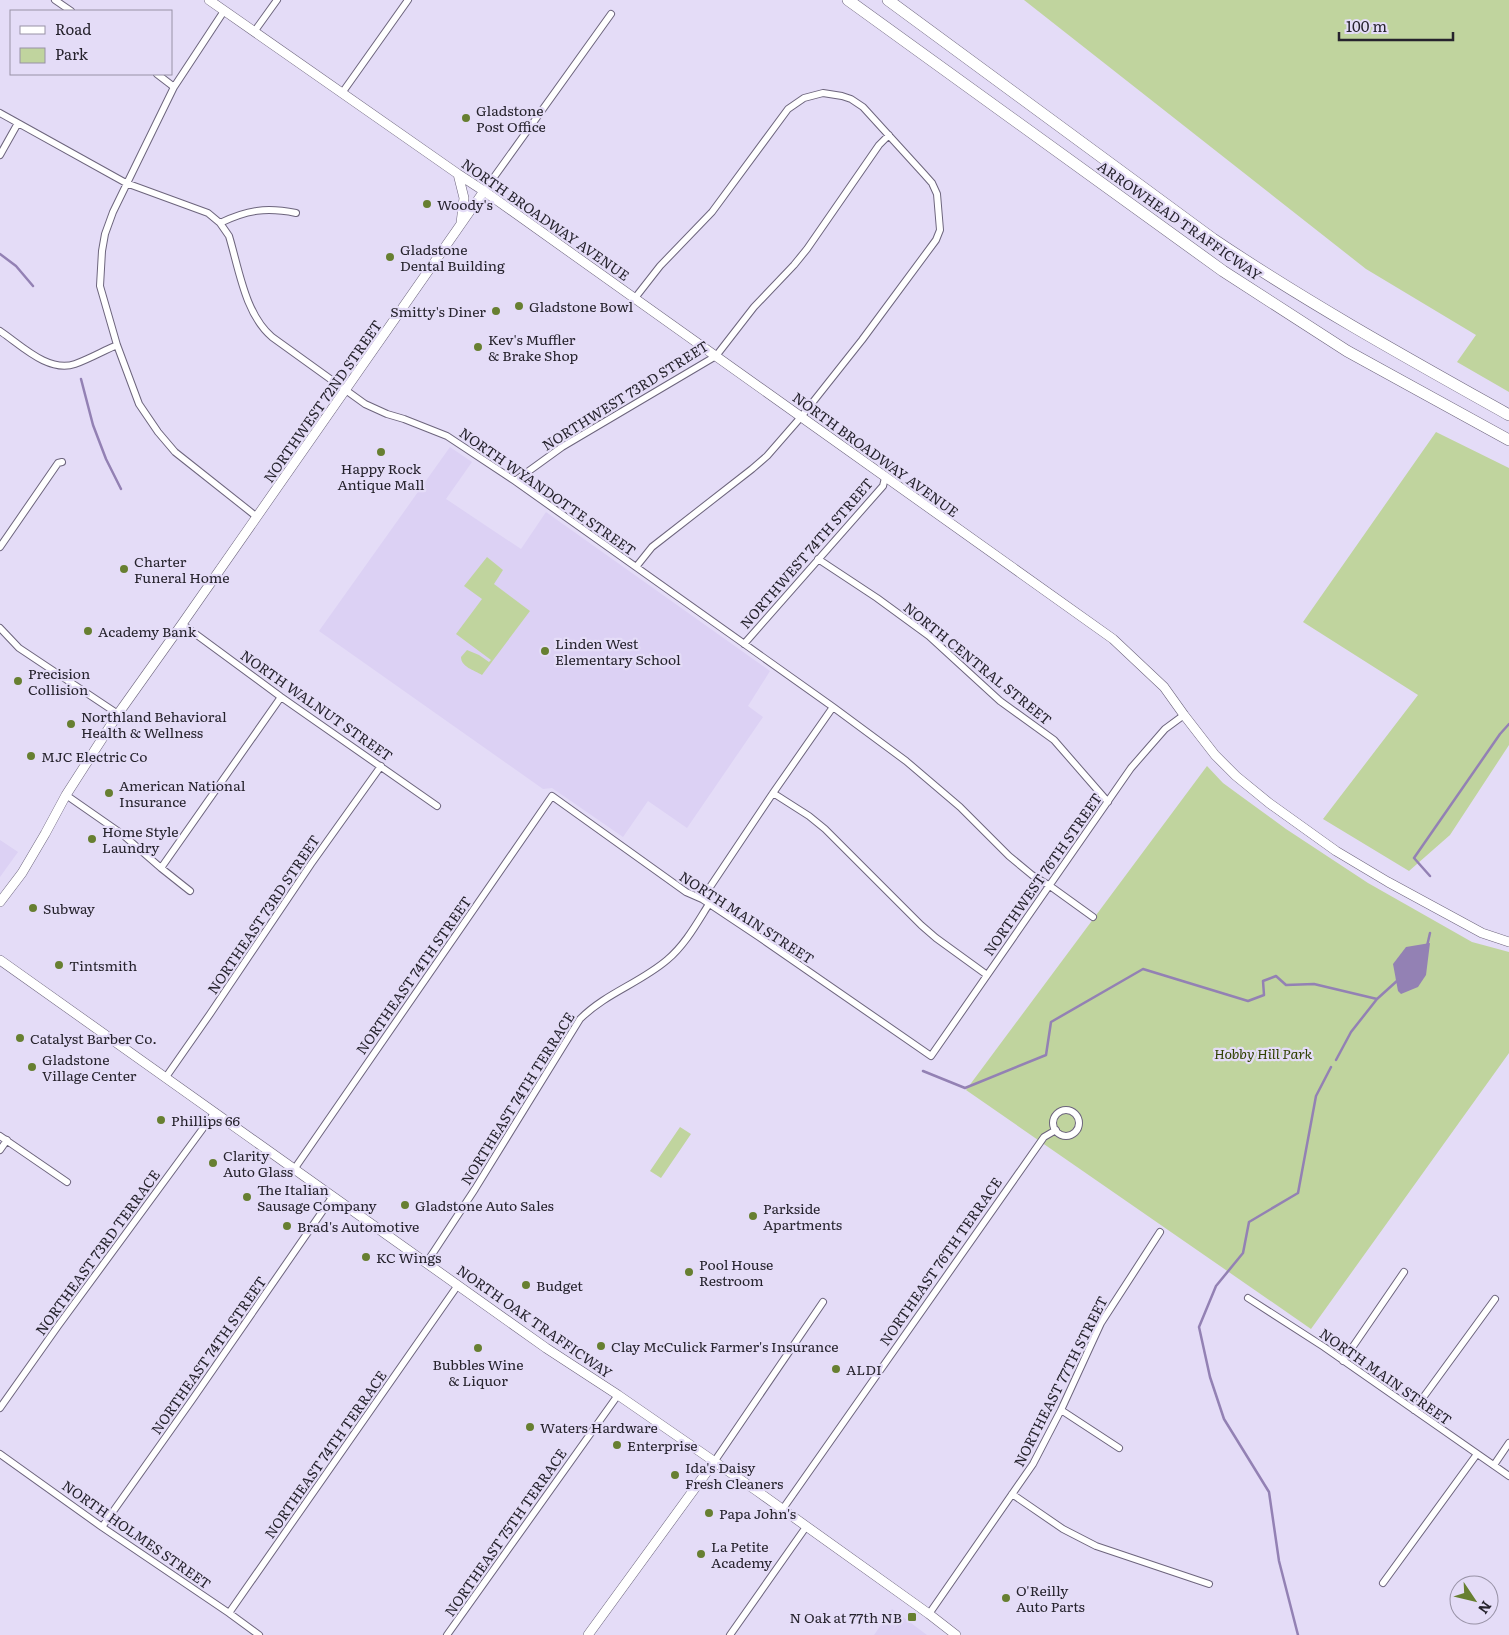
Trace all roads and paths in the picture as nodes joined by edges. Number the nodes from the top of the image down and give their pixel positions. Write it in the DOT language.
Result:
graph roads {
  1 [pos="55,0"];
  2 [pos="209,0"];
  3 [pos="277,0"];
  4 [pos="408,0"];
  5 [pos="848,0"];
  6 [pos="888,0"];
  7 [pos="70,10"];
  8 [pos="224,11"];
  9 [pos="610,14"];
  10 [pos="254,32"];
  11 [pos="158,75"];
  12 [pos="174,87"];
  13 [pos="342,93"];
  14 [pos="0,113"];
  15 [pos="18,123"];
  16 [pos="889,135"];
  17 [pos="0,155"];
  18 [pos="458,174"];
  19 [pos="126,183"];
  20 [pos="484,191"];
  21 [pos="296,213"];
  22 [pos="220,223"];
  23 [pos="460,226"];
  24 [pos="635,298"];
  25 [pos="0,331"];
  26 [pos="117,345"];
  27 [pos="716,356"];
  28 [pos="346,391"];
  29 [pos="1509,415"];
  30 [pos="801,417"];
  31 [pos="1509,440"];
  32 [pos="62,462"];
  33 [pos="885,478"];
  34 [pos="516,481"];
  35 [pos="257,517"];
  36 [pos="0,547"];
  37 [pos="818,559"];
  38 [pos="636,567"];
  39 [pos="182,624"];
  40 [pos="0,628"];
  41 [pos="744,644"];
  42 [pos="281,697"];
  43 [pos="833,707"];
  44 [pos="118,714"];
  45 [pos="1184,715"];
  46 [pos="381,766"];
  47 [pos="773,793"];
  48 [pos="66,795"];
  49 [pos="552,796"];
  50 [pos="1108,802"];
  51 [pos="438,806"];
  52 [pos="161,868"];
  53 [pos="1050,886"];
  54 [pos="190,891"];
  55 [pos="702,899"];
  56 [pos="0,902"];
  57 [pos="709,904"];
  58 [pos="1093,917"];
  59 [pos="1509,942"];
  60 [pos="0,960"];
  61 [pos="987,975"];
  62 [pos="931,1056"];
  63 [pos="166,1077"];
  64 [pos="215,1112"];
  65 [pos="1056,1130"];
  66 [pos="0,1136"];
  67 [pos="7,1140"];
  68 [pos="0,1150"];
  69 [pos="295,1168"];
  70 [pos="67,1182"];
  71 [pos="333,1196"];
  72 [pos="1160,1232"];
  73 [pos="426,1262"];
  74 [pos="1404,1272"];
  75 [pos="458,1285"];
  76 [pos="1248,1298"];
  77 [pos="1495,1300"];
  78 [pos="823,1302"];
  79 [pos="1344,1361"];
  80 [pos="618,1395"];
  81 [pos="0,1408"];
  82 [pos="1061,1410"];
  83 [pos="1414,1410"];
  84 [pos="1509,1444"];
  85 [pos="1119,1448"];
  86 [pos="0,1454"];
  87 [pos="1477,1454"];
  88 [pos="714,1462"];
  89 [pos="1494,1465"];
  90 [pos="1509,1476"];
  91 [pos="1012,1494"];
  92 [pos="782,1510"];
  93 [pos="102,1527"];
  94 [pos="806,1527"];
  95 [pos="1383,1583"];
  96 [pos="1209,1584"];
  97 [pos="229,1612"];
  98 [pos="929,1614"];
  99 [pos="259,1635"];
  100 [pos="447,1635"];
  101 [pos="588,1635"];
  102 [pos="730,1635"];
  103 [pos="956,1635"];
  1 -- 7 [label="street"];
  2 -- 8 [label="main road, NORTH BROADWAY AVENUE"];
  3 -- 10 [label="street"];
  4 -- 13 [label="street"];
  5 -- 31 [label="highway, ARROWHEAD TRAFFICWAY"];
  6 -- 29 [label="highway, ARROWHEAD TRAFFICWAY"];
  8 -- 10 [label="main road, NORTH BROADWAY AVENUE"];
  8 -- 12 [label="street"];
  9 -- 20 [label="street, NORTHWEST 72ND STREET"];
  10 -- 13 [label="main road, NORTH BROADWAY AVENUE"];
  11 -- 12 [label="street"];
  12 -- 19 [label="street"];
  13 -- 18 [label="main road, NORTH BROADWAY AVENUE"];
  14 -- 15 [label="street, NORTH WYANDOTTE STREET"];
  15 -- 17 [label="street"];
  15 -- 19 [label="street, NORTH WYANDOTTE STREET"];
  16 -- 24 [label="street"];
  16 -- 27 [label="street, NORTHWEST 73RD STREET"];
  16 -- 30 [label="street"];
  18 -- 20 [label="main road, NORTH BROADWAY AVENUE"];
  18 -- 23 [label="main road"];
  19 -- 22 [label="street, NORTH WYANDOTTE STREET"];
  19 -- 26 [label="street"];
  20 -- 23 [label="main road, NORTHWEST 72ND STREET"];
  20 -- 24 [label="main road, NORTH BROADWAY AVENUE"];
  21 -- 22 [label="street"];
  22 -- 28 [label="street, NORTH WYANDOTTE STREET"];
  23 -- 28 [label="main road, NORTHWEST 72ND STREET"];
  24 -- 27 [label="main road, NORTH BROADWAY AVENUE"];
  25 -- 26 [label="street"];
  26 -- 35 [label="street"];
  27 -- 30 [label="main road, NORTH BROADWAY AVENUE"];
  27 -- 34 [label="street, NORTHWEST 73RD STREET"];
  28 -- 34 [label="street, NORTH WYANDOTTE STREET"];
  28 -- 35 [label="main road, NORTHWEST 72ND STREET"];
  30 -- 33 [label="main road, NORTH BROADWAY AVENUE"];
  30 -- 38 [label="street"];
  32 -- 36 [label="street"];
  33 -- 37 [label="street, NORTHWEST 74TH STREET"];
  33 -- 45 [label="main road, NORTH BROADWAY AVENUE"];
  34 -- 38 [label="street, NORTH WYANDOTTE STREET"];
  35 -- 39 [label="main road, NORTHWEST 72ND STREET"];
  37 -- 41 [label="street, NORTHWEST 74TH STREET"];
  37 -- 50 [label="street, NORTH CENTRAL STREET"];
  38 -- 41 [label="street, NORTH WYANDOTTE STREET"];
  39 -- 42 [label="street, NORTH WALNUT STREET"];
  39 -- 44 [label="main road, NORTHWEST 72ND STREET"];
  40 -- 44 [label="street"];
  41 -- 43 [label="street, NORTH WYANDOTTE STREET"];
  42 -- 46 [label="street, NORTH WALNUT STREET"];
  42 -- 52 [label="street"];
  43 -- 47 [label="street"];
  43 -- 53 [label="street, NORTH WYANDOTTE STREET"];
  44 -- 48 [label="main road, NORTHWEST 72ND STREET"];
  45 -- 50 [label="street, NORTHWEST 76TH STREET"];
  45 -- 59 [label="main road, NORTH BROADWAY AVENUE"];
  46 -- 51 [label="street, NORTH WALNUT STREET"];
  46 -- 63 [label="street, NORTHEAST 73RD STREET"];
  47 -- 55 [label="street"];
  47 -- 61 [label="street"];
  48 -- 52 [label="street"];
  48 -- 56 [label="main road, NORTHWEST 72ND STREET"];
  49 -- 55 [label="street, NORTH MAIN STREET"];
  49 -- 69 [label="street, NORTHEAST 74TH STREET"];
  50 -- 53 [label="street, NORTHWEST 76TH STREET"];
  52 -- 54 [label="street"];
  53 -- 58 [label="street, NORTH WYANDOTTE STREET"];
  53 -- 61 [label="street, NORTHWEST 76TH STREET"];
  55 -- 57 [label="street, NORTH MAIN STREET"];
  57 -- 62 [label="street, NORTH MAIN STREET"];
  57 -- 73 [label="street, NORTHEAST 74TH TERRACE"];
  60 -- 63 [label="main road, NORTH OAK TRAFFICWAY"];
  61 -- 62 [label="street, NORTHWEST 76TH STREET"];
  63 -- 64 [label="main road, NORTH OAK TRAFFICWAY"];
  64 -- 69 [label="main road, NORTH OAK TRAFFICWAY"];
  64 -- 81 [label="street, NORTHEAST 73RD TERRACE"];
  65 -- 65 [label="street"];
  65 -- 92 [label="street, NORTHEAST 76TH TERRACE"];
  66 -- 67 [label="street"];
  67 -- 68 [label="street"];
  67 -- 70 [label="street"];
  69 -- 71 [label="main road, NORTH OAK TRAFFICWAY"];
  71 -- 73 [label="main road, NORTH OAK TRAFFICWAY"];
  71 -- 93 [label="street, NORTHEAST 74TH STREET"];
  72 -- 82 [label="street, NORTHEAST 77TH STREET"];
  73 -- 75 [label="main road, NORTH OAK TRAFFICWAY"];
  74 -- 79 [label="street"];
  75 -- 80 [label="main road, NORTH OAK TRAFFICWAY"];
  75 -- 97 [label="street, NORTHEAST 74TH TERRACE"];
  76 -- 79 [label="street, NORTH MAIN STREET"];
  77 -- 83 [label="street"];
  78 -- 88 [label="street"];
  79 -- 83 [label="street, NORTH MAIN STREET"];
  80 -- 88 [label="main road, NORTH OAK TRAFFICWAY"];
  80 -- 100 [label="street, NORTHEAST 75TH TERRACE"];
  82 -- 85 [label="street"];
  82 -- 91 [label="street, NORTHEAST 77TH STREET"];
  83 -- 87 [label="street, NORTH MAIN STREET"];
  84 -- 89 [label="street"];
  86 -- 93 [label="street, NORTH HOLMES STREET"];
  87 -- 89 [label="street, NORTH MAIN STREET"];
  87 -- 95 [label="street"];
  88 -- 92 [label="main road, NORTH OAK TRAFFICWAY"];
  88 -- 101 [label="main road"];
  89 -- 90 [label="street, NORTH MAIN STREET"];
  91 -- 96 [label="street"];
  91 -- 98 [label="street, NORTHEAST 77TH STREET"];
  92 -- 94 [label="main road, NORTH OAK TRAFFICWAY"];
  93 -- 97 [label="street, NORTH HOLMES STREET"];
  94 -- 98 [label="main road, NORTH OAK TRAFFICWAY"];
  94 -- 102 [label="street"];
  97 -- 99 [label="street, NORTH HOLMES STREET"];
  98 -- 103 [label="main road, NORTH OAK TRAFFICWAY"];
}
